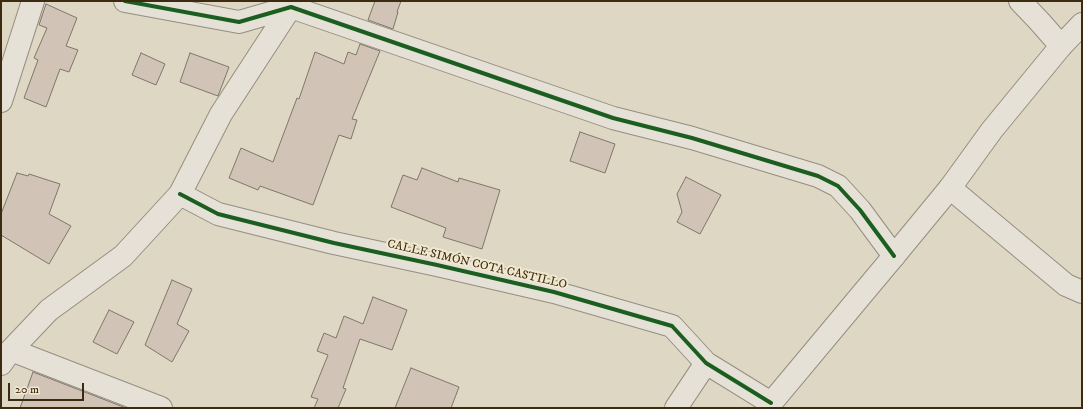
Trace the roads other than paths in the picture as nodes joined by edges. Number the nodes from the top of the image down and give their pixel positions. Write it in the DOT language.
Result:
graph roads {
  1 [pos="33,1"];
  2 [pos="125,1"];
  3 [pos="1020,1"];
  4 [pos="292,4"];
  5 [pos="1082,24"];
  6 [pos="1061,46"];
  7 [pos="1,101"];
  8 [pos="950,188"];
  9 [pos="180,194"];
  10 [pos="894,256"];
  11 [pos="1082,292"];
  12 [pos="6,357"];
  13 [pos="706,363"];
  14 [pos="769,406"];
  15 [pos="161,408"];
  16 [pos="676,408"];
  1 -- 7 [label="street"];
  2 -- 4 [label="street"];
  3 -- 6 [label="street"];
  4 -- 9 [label="street"];
  4 -- 10 [label="street"];
  5 -- 6 [label="street"];
  6 -- 8 [label="street"];
  8 -- 10 [label="street"];
  8 -- 11 [label="street"];
  9 -- 12 [label="street"];
  9 -- 13 [label="street, CALLE SIMÓN COTA CASTILLO"];
  10 -- 14 [label="street"];
  12 -- 15 [label="street"];
  13 -- 14 [label="street, CALLE SIMÓN COTA CASTILLO"];
  13 -- 16 [label="street"];
}
